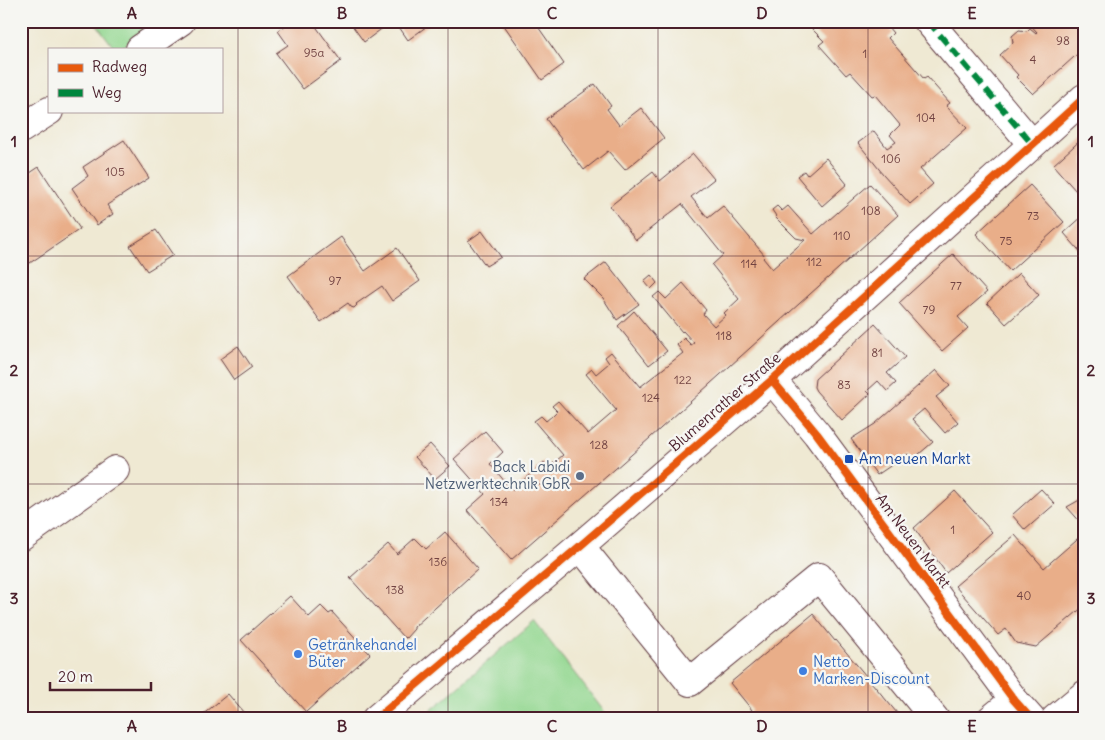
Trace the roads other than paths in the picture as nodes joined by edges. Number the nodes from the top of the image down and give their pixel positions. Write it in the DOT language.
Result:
graph roads {
  1 [pos="180,21"];
  2 [pos="928,21"];
  3 [pos="141,48"];
  4 [pos="1084,98"];
  5 [pos="48,112"];
  6 [pos="21,130"];
  7 [pos="1032,144"];
  8 [pos="772,380"];
  9 [pos="115,470"];
  10 [pos="21,537"];
  11 [pos="580,546"];
  12 [pos="1084,695"];
  13 [pos="1023,709"];
  14 [pos="376,719"];
  15 [pos="935,719"];
  16 [pos="991,719"];
  17 [pos="1055,719"];
  1 -- 3 [label="street"];
  2 -- 7 [label="street"];
  4 -- 7 [label="street, Blumenrather Straße"];
  5 -- 6 [label="street"];
  7 -- 8 [label="street, Blumenrather Straße"];
  8 -- 11 [label="street, Blumenrather Straße"];
  8 -- 13 [label="street, Am Neuen Markt"];
  9 -- 10 [label="street"];
  11 -- 14 [label="street, Blumenrather Straße"];
  11 -- 15 [label="street"];
  12 -- 17 [label="street"];
  13 -- 16 [label="street"];
}
